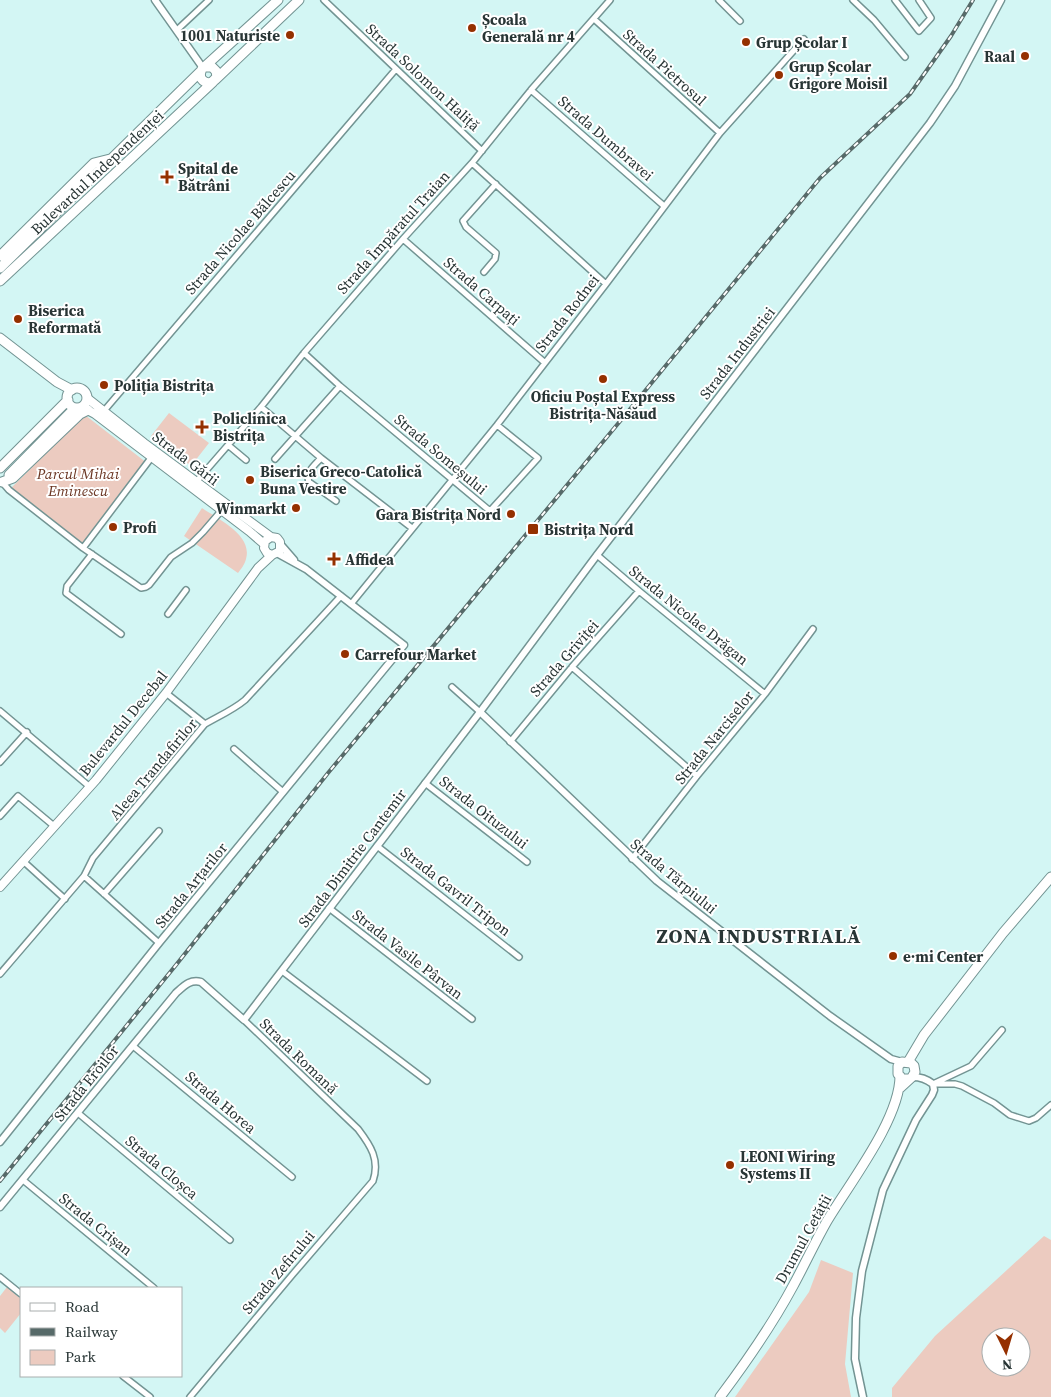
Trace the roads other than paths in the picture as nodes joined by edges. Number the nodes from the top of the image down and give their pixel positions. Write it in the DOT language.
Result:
graph roads {
  1 [pos="155,0"];
  2 [pos="209,0"];
  3 [pos="278,0"];
  4 [pos="299,0"];
  5 [pos="324,0"];
  6 [pos="610,0"];
  7 [pos="719,0"];
  8 [pos="853,0"];
  9 [pos="896,0"];
  10 [pos="919,0"];
  11 [pos="1000,0"];
  12 [pos="594,19"];
  13 [pos="740,21"];
  14 [pos="177,30"];
  15 [pos="804,39"];
  16 [pos="905,57"];
  17 [pos="203,69"];
  18 [pos="396,69"];
  19 [pos="214,81"];
  20 [pos="531,90"];
  21 [pos="720,133"];
  22 [pos="482,151"];
  23 [pos="110,159"];
  24 [pos="472,163"];
  25 [pos="496,184"];
  26 [pos="664,206"];
  27 [pos="403,239"];
  28 [pos="0,256"];
  29 [pos="0,268"];
  30 [pos="484,272"];
  31 [pos="0,281"];
  32 [pos="606,284"];
  33 [pos="0,338"];
  34 [pos="304,353"];
  35 [pos="544,362"];
  36 [pos="340,386"];
  37 [pos="69,395"];
  38 [pos="87,398"];
  39 [pos="261,407"];
  40 [pos="82,408"];
  41 [pos="103,412"];
  42 [pos="496,424"];
  43 [pos="294,436"];
  44 [pos="228,445"];
  45 [pos="152,458"];
  46 [pos="321,458"];
  47 [pos="275,459"];
  48 [pos="246,460"];
  49 [pos="0,468"];
  50 [pos="452,479"];
  51 [pos="196,482"];
  52 [pos="1,483"];
  53 [pos="336,501"];
  54 [pos="222,510"];
  55 [pos="412,528"];
  56 [pos="271,537"];
  57 [pos="281,545"];
  58 [pos="83,548"];
  59 [pos="270,551"];
  60 [pos="92,554"];
  61 [pos="597,554"];
  62 [pos="296,562"];
  63 [pos="186,590"];
  64 [pos="639,591"];
  65 [pos="341,596"];
  66 [pos="351,604"];
  67 [pos="168,614"];
  68 [pos="813,629"];
  69 [pos="121,634"];
  70 [pos="404,646"];
  71 [pos="572,667"];
  72 [pos="452,687"];
  73 [pos="166,693"];
  74 [pos="766,694"];
  75 [pos="0,711"];
  76 [pos="480,712"];
  77 [pos="206,724"];
  78 [pos="27,732"];
  79 [pos="510,742"];
  80 [pos="234,749"];
  81 [pos="0,762"];
  82 [pos="697,776"];
  83 [pos="425,783"];
  84 [pos="90,787"];
  85 [pos="283,792"];
  86 [pos="0,816"];
  87 [pos="54,826"];
  88 [pos="159,830"];
  89 [pos="377,846"];
  90 [pos="632,859"];
  91 [pos="23,861"];
  92 [pos="527,862"];
  93 [pos="84,876"];
  94 [pos="1051,877"];
  95 [pos="0,887"];
  96 [pos="104,894"];
  97 [pos="65,899"];
  98 [pos="329,908"];
  99 [pos="159,943"];
  100 [pos="519,956"];
  101 [pos="282,971"];
  102 [pos="0,974"];
  103 [pos="195,980"];
  104 [pos="472,1019"];
  105 [pos="244,1020"];
  106 [pos="1002,1030"];
  107 [pos="133,1046"];
  108 [pos="913,1073"];
  109 [pos="427,1081"];
  110 [pos="1051,1105"];
  111 [pos="78,1113"];
  112 [pos="0,1142"];
  113 [pos="376,1160"];
  114 [pos="292,1177"];
  115 [pos="23,1180"];
  116 [pos="0,1207"];
  117 [pos="230,1240"];
  118 [pos="0,1278"];
  119 [pos="153,1287"];
  120 [pos="20,1293"];
  121 [pos="124,1377"];
  122 [pos="150,1397"];
  123 [pos="190,1397"];
  124 [pos="720,1397"];
  125 [pos="862,1397"];
  1 -- 14 [label="street"];
  2 -- 14 [label="street"];
  3 -- 17 [label="main road, Bulevardul Independenței"];
  4 -- 19 [label="main road, Bulevardul Independenței"];
  5 -- 18 [label="street, Strada Solomon Haliță"];
  6 -- 12 [label="street, Strada Împăratul Traian"];
  7 -- 13 [label="street"];
  8 -- 16 [label="street"];
  9 -- 10 [label="street"];
  11 -- 61 [label="street, Strada Industriei"];
  12 -- 20 [label="street, Strada Împăratul Traian"];
  12 -- 21 [label="street, Strada Pietrosul"];
  14 -- 17 [label="street"];
  15 -- 21 [label="street, Strada Rodnei"];
  17 -- 19 [label="main road"];
  17 -- 19 [label="main road"];
  17 -- 23 [label="main road, Bulevardul Independenței"];
  18 -- 22 [label="street, Strada Solomon Haliță"];
  18 -- 41 [label="street, Strada Nicolae Bălcescu"];
  19 -- 31 [label="main road, Bulevardul Independenței"];
  20 -- 22 [label="street, Strada Împăratul Traian"];
  20 -- 26 [label="street, Strada Dumbravei"];
  21 -- 26 [label="street, Strada Rodnei"];
  22 -- 24 [label="street, Strada Împăratul Traian"];
  23 -- 28 [label="main road"];
  23 -- 29 [label="main road, Bulevardul Independenței"];
  24 -- 25 [label="street"];
  24 -- 27 [label="street, Strada Împăratul Traian"];
  25 -- 30 [label="street"];
  25 -- 32 [label="street"];
  26 -- 32 [label="street, Strada Rodnei"];
  27 -- 34 [label="street, Strada Împăratul Traian"];
  27 -- 35 [label="street, Strada Carpați"];
  32 -- 35 [label="street, Strada Rodnei"];
  33 -- 37 [label="main road"];
  34 -- 36 [label="street, Strada Someșului"];
  34 -- 39 [label="street, Strada Împăratul Traian"];
  35 -- 42 [label="street, Strada Rodnei"];
  36 -- 43 [label="street"];
  36 -- 50 [label="street, Strada Someșului"];
  37 -- 38 [label="main road"];
  37 -- 40 [label="main road"];
  37 -- 49 [label="main road"];
  38 -- 40 [label="main road"];
  38 -- 41 [label="main road, Strada Gării"];
  39 -- 43 [label="street"];
  39 -- 44 [label="street, Strada Împăratul Traian"];
  40 -- 45 [label="main road, Strada Gării"];
  40 -- 52 [label="main road"];
  40 -- 52 [label="main road"];
  41 -- 51 [label="main road, Strada Gării"];
  42 -- 50 [label="street, Strada Rodnei"];
  42 -- 50 [label="street, Strada Someșului"];
  43 -- 46 [label="street"];
  43 -- 47 [label="street"];
  44 -- 48 [label="street"];
  44 -- 51 [label="street, Strada Împăratul Traian"];
  45 -- 54 [label="main road, Strada Gării"];
  45 -- 58 [label="street"];
  46 -- 53 [label="street"];
  46 -- 55 [label="street"];
  50 -- 55 [label="street, Strada Rodnei"];
  51 -- 56 [label="main road, Strada Gării"];
  52 -- 58 [label="street"];
  54 -- 59 [label="main road, Strada Gării"];
  54 -- 60 [label="street"];
  55 -- 66 [label="street, Strada Rodnei"];
  56 -- 57 [label="main road, Strada Gării"];
  56 -- 59 [label="main road"];
  57 -- 59 [label="main road"];
  57 -- 62 [label="street, Strada Gării"];
  58 -- 60 [label="street"];
  59 -- 62 [label="street, Strada Gării"];
  59 -- 73 [label="main road, Bulevardul Decebal"];
  60 -- 69 [label="street"];
  61 -- 64 [label="street, Strada Nicolae Drăgan"];
  61 -- 76 [label="street, Strada Industriei"];
  62 -- 65 [label="street, Strada Gării"];
  63 -- 67 [label="street"];
  64 -- 71 [label="street, Strada Griviței"];
  64 -- 74 [label="street, Strada Nicolae Drăgan"];
  65 -- 66 [label="street, Strada Gării"];
  65 -- 77 [label="street, Aleea Trandafirilor"];
  66 -- 70 [label="street, Strada Gării"];
  68 -- 74 [label="street, Strada Narciselor"];
  70 -- 85 [label="street, Strada Arțarilor"];
  71 -- 79 [label="street, Strada Griviței"];
  71 -- 82 [label="street"];
  72 -- 76 [label="street"];
  73 -- 77 [label="street"];
  73 -- 84 [label="main road, Bulevardul Decebal"];
  74 -- 82 [label="street, Strada Narciselor"];
  75 -- 78 [label="street"];
  76 -- 79 [label="street, Strada Tărpiului"];
  76 -- 83 [label="street, Strada Dimitrie Cantemir"];
  77 -- 93 [label="street, Aleea Trandafirilor"];
  78 -- 81 [label="street"];
  78 -- 84 [label="street"];
  79 -- 90 [label="street, Strada Tărpiului"];
  80 -- 85 [label="street"];
  82 -- 90 [label="street, Strada Narciselor"];
  83 -- 89 [label="street, Strada Dimitrie Cantemir"];
  83 -- 92 [label="street, Strada Oituzului"];
  84 -- 87 [label="main road, Bulevardul Decebal"];
  85 -- 99 [label="street, Strada Arțarilor"];
  86 -- 87 [label="street"];
  87 -- 91 [label="main road, Bulevardul Decebal"];
  88 -- 96 [label="street"];
  89 -- 98 [label="street, Strada Dimitrie Cantemir"];
  89 -- 100 [label="street, Strada Gavril Tripon"];
  90 -- 108 [label="street, Strada Tărpiului"];
  91 -- 95 [label="main road, Bulevardul Decebal"];
  91 -- 97 [label="street"];
  93 -- 96 [label="street"];
  93 -- 97 [label="street, Aleea Trandafirilor"];
  94 -- 108 [label="main road, Drumul Cetății"];
  96 -- 99 [label="street"];
  97 -- 102 [label="street, Aleea Trandafirilor"];
  98 -- 101 [label="street, Strada Dimitrie Cantemir"];
  98 -- 104 [label="street, Strada Vasile Pârvan"];
  99 -- 112 [label="street, Strada Arțarilor"];
  101 -- 105 [label="street, Strada Dimitrie Cantemir"];
  101 -- 109 [label="street"];
  103 -- 105 [label="street, Strada Romană"];
  103 -- 107 [label="street, Strada Eroilor"];
  105 -- 113 [label="street, Strada Romană"];
  106 -- 108 [label="street"];
  107 -- 111 [label="street, Strada Eroilor"];
  107 -- 114 [label="street, Strada Horea"];
  108 -- 110 [label="street"];
  108 -- 124 [label="main road, Drumul Cetății"];
  108 -- 125 [label="street"];
  111 -- 115 [label="street, Strada Eroilor"];
  111 -- 117 [label="street, Strada Cloșca"];
  113 -- 123 [label="street, Strada Zefirului"];
  115 -- 116 [label="street, Strada Eroilor"];
  115 -- 119 [label="street, Strada Crișan"];
  118 -- 120 [label="street"];
  121 -- 122 [label="street"];
}
